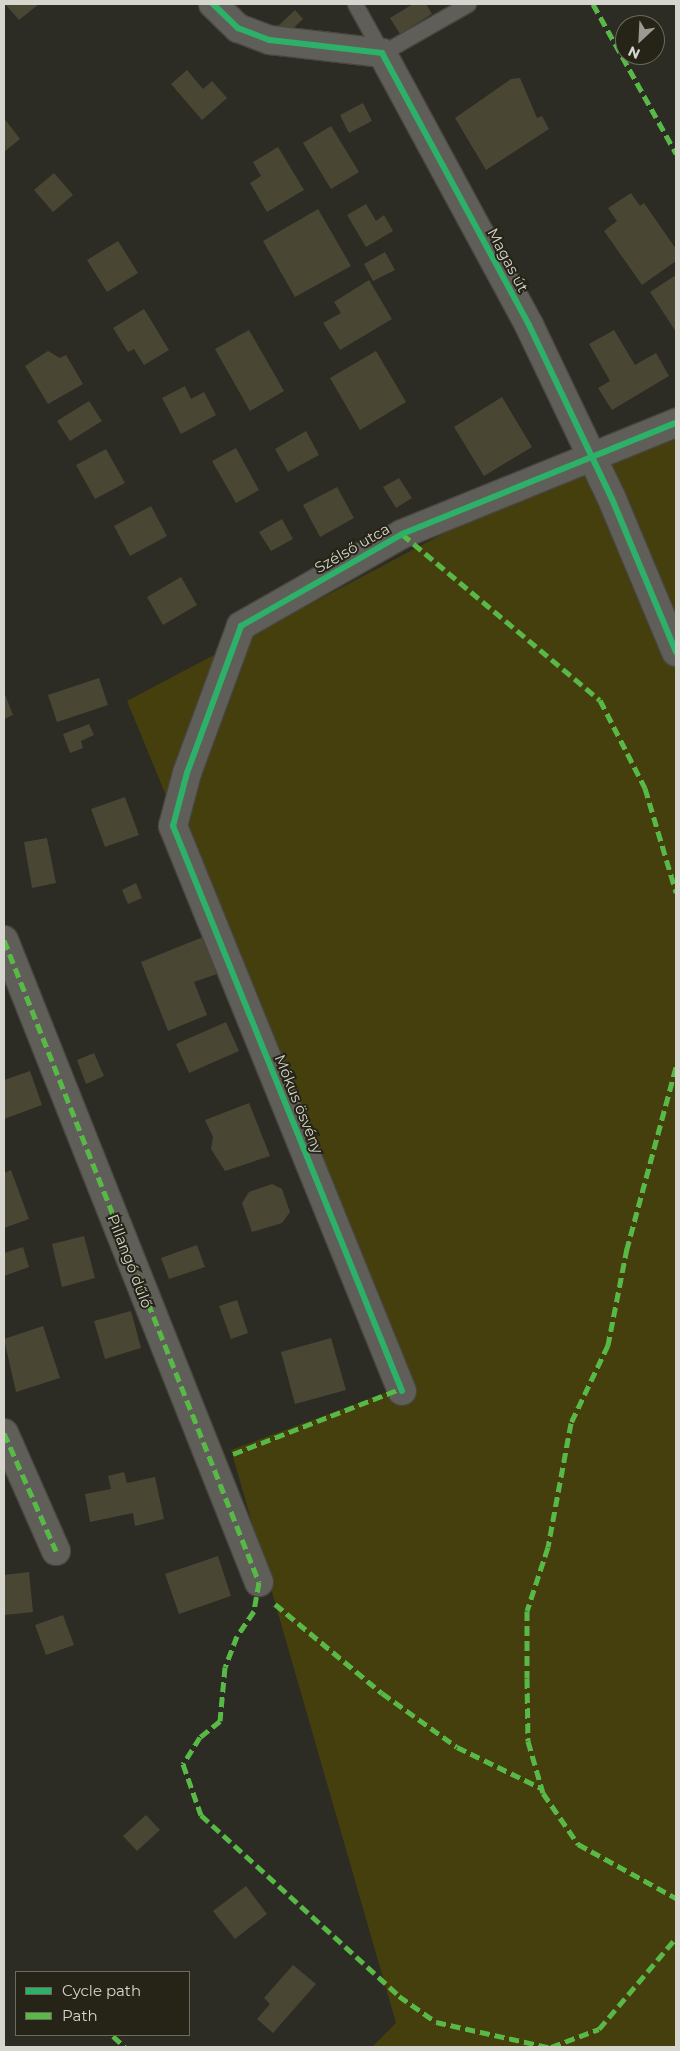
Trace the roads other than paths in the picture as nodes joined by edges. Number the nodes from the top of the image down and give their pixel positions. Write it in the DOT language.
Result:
graph roads {
  1 [pos="213,4"];
  2 [pos="355,4"];
  3 [pos="468,4"];
  4 [pos="382,53"];
  5 [pos="676,423"];
  6 [pos="592,460"];
  7 [pos="676,652"];
  8 [pos="173,826"];
  9 [pos="4,940"];
  10 [pos="402,1390"];
  11 [pos="4,1433"];
  12 [pos="56,1550"];
  13 [pos="259,1582"];
  1 -- 4 [label="street"];
  2 -- 4 [label="lane"];
  3 -- 4 [label="lane"];
  4 -- 6 [label="street, Magas út"];
  5 -- 6 [label="street, Szélső utca"];
  6 -- 7 [label="street, Magas út"];
  6 -- 8 [label="street, Szélső utca"];
  8 -- 10 [label="street, Mókus ösvény"];
  9 -- 13 [label="street, Pillangó dűlő"];
  11 -- 12 [label="street"];
}
